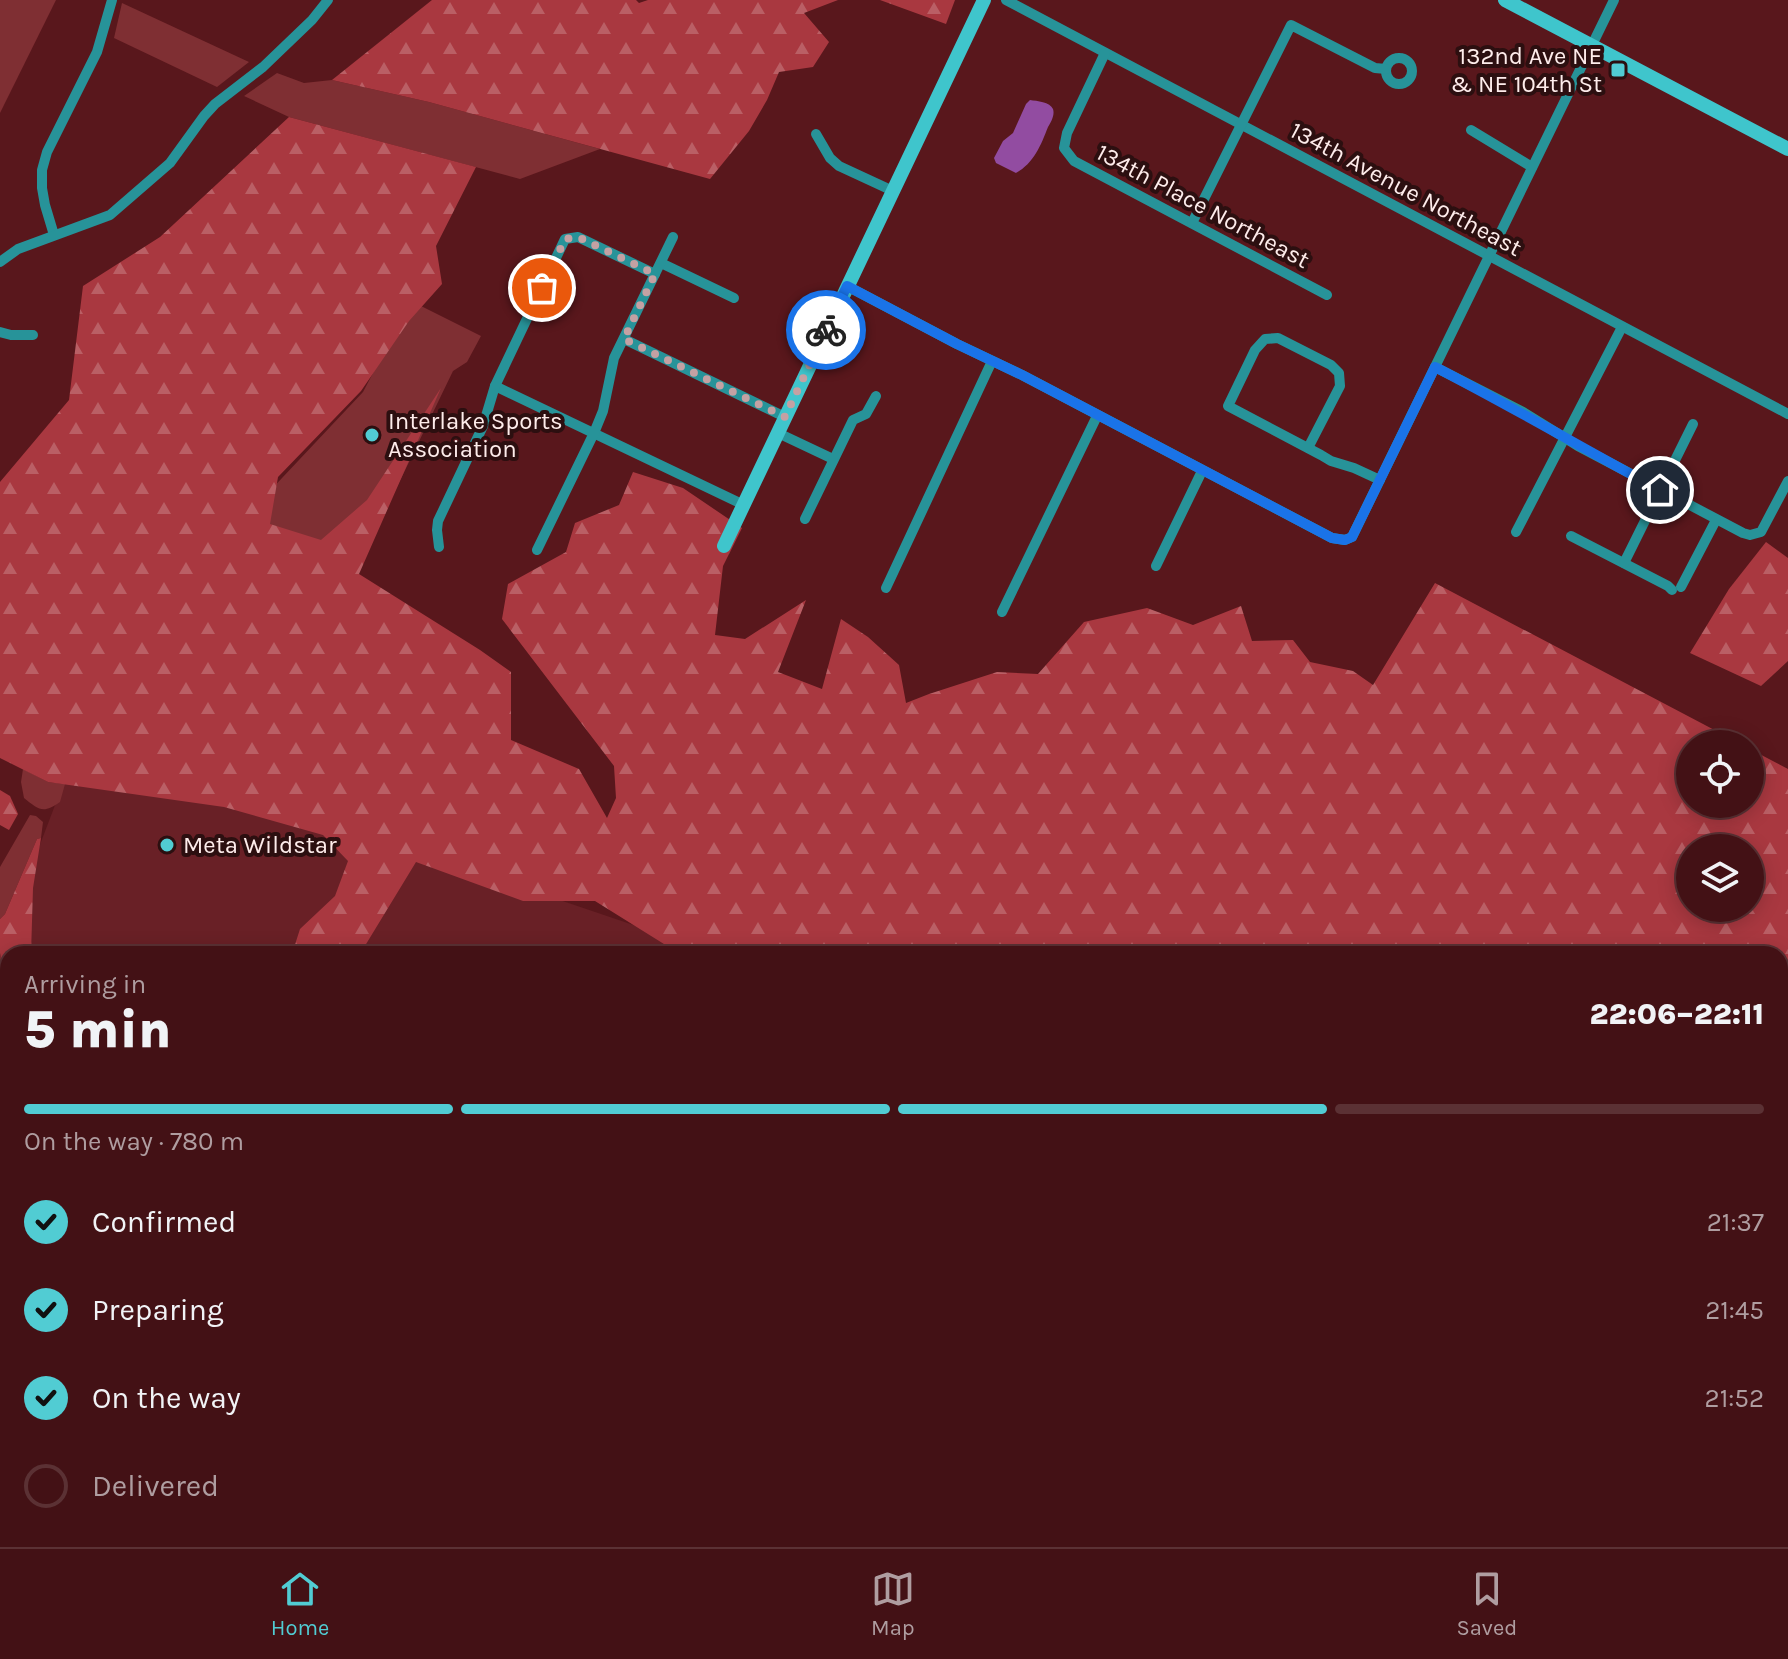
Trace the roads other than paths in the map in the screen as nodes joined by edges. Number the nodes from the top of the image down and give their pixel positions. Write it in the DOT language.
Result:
graph roads {
  1 [pos="112,0"];
  2 [pos="328,0"];
  3 [pos="984,0"];
  4 [pos="1006,0"];
  5 [pos="1505,0"];
  6 [pos="1614,0"];
  7 [pos="1592,45"];
  8 [pos="1105,53"];
  9 [pos="1386,69"];
  10 [pos="1242,125"];
  11 [pos="1471,130"];
  12 [pos="816,134"];
  13 [pos="1788,149"];
  14 [pos="1532,167"];
  15 [pos="893,191"];
  16 [pos="1192,223"];
  17 [pos="54,235"];
  18 [pos="673,237"];
  19 [pos="1489,256"];
  20 [pos="0,262"];
  21 [pos="661,263"];
  22 [pos="655,274"];
  23 [pos="847,286"];
  24 [pos="1327,295"];
  25 [pos="734,298"];
  26 [pos="1622,327"];
  27 [pos="0,332"];
  28 [pos="33,335"];
  29 [pos="624,339"];
  30 [pos="992,361"];
  31 [pos="1435,367"];
  32 [pos="495,386"];
  33 [pos="876,396"];
  34 [pos="1788,414"];
  35 [pos="1097,416"];
  36 [pos="785,417"];
  37 [pos="1693,424"];
  38 [pos="594,433"];
  39 [pos="778,433"];
  40 [pos="1565,438"];
  41 [pos="1308,448"];
  42 [pos="833,459"];
  43 [pos="1202,471"];
  44 [pos="1380,480"];
  45 [pos="1788,481"];
  46 [pos="1660,490"];
  47 [pos="744,505"];
  48 [pos="805,519"];
  49 [pos="1716,520"];
  50 [pos="1516,532"];
  51 [pos="1571,536"];
  52 [pos="724,546"];
  53 [pos="439,547"];
  54 [pos="537,550"];
  55 [pos="1624,563"];
  56 [pos="1156,566"];
  57 [pos="886,588"];
  58 [pos="1002,612"];
  1 -- 17 [label="street"];
  2 -- 17 [label="street"];
  3 -- 15 [label="street"];
  4 -- 8 [label="street, 134th Avenue Northeast"];
  5 -- 7 [label="street"];
  6 -- 7 [label="street"];
  7 -- 13 [label="street"];
  7 -- 14 [label="street"];
  8 -- 10 [label="street, 134th Avenue Northeast"];
  8 -- 16 [label="street, 134th Place Northeast"];
  9 -- 10 [label="street"];
  10 -- 16 [label="street"];
  10 -- 19 [label="street, 134th Avenue Northeast"];
  11 -- 14 [label="street"];
  12 -- 15 [label="street"];
  14 -- 19 [label="street"];
  15 -- 23 [label="street"];
  16 -- 24 [label="street, 134th Place Northeast"];
  17 -- 20 [label="street"];
  18 -- 21 [label="street"];
  19 -- 26 [label="street, 134th Avenue Northeast"];
  19 -- 31 [label="street"];
  21 -- 22 [label="street"];
  21 -- 25 [label="street"];
  22 -- 29 [label="street"];
  22 -- 32 [label="street"];
  23 -- 30 [label="street"];
  23 -- 36 [label="street"];
  26 -- 34 [label="street, 134th Avenue Northeast"];
  26 -- 40 [label="street"];
  27 -- 28 [label="street"];
  29 -- 36 [label="street"];
  29 -- 38 [label="street"];
  30 -- 35 [label="street"];
  30 -- 57 [label="street"];
  31 -- 40 [label="street"];
  31 -- 44 [label="street"];
  32 -- 38 [label="street"];
  32 -- 53 [label="street"];
  33 -- 42 [label="street"];
  35 -- 43 [label="street"];
  35 -- 58 [label="street"];
  36 -- 39 [label="street"];
  37 -- 46 [label="street"];
  38 -- 47 [label="street"];
  38 -- 54 [label="street"];
  39 -- 42 [label="street"];
  39 -- 47 [label="street"];
  40 -- 46 [label="street"];
  40 -- 50 [label="street"];
  41 -- 41 [label="street"];
  41 -- 44 [label="street"];
  42 -- 48 [label="street"];
  43 -- 44 [label="street"];
  43 -- 56 [label="street"];
  45 -- 49 [label="street"];
  46 -- 49 [label="street"];
  46 -- 55 [label="street"];
  47 -- 52 [label="street"];
  49 -- 55 [label="street"];
  51 -- 55 [label="street"];
}
